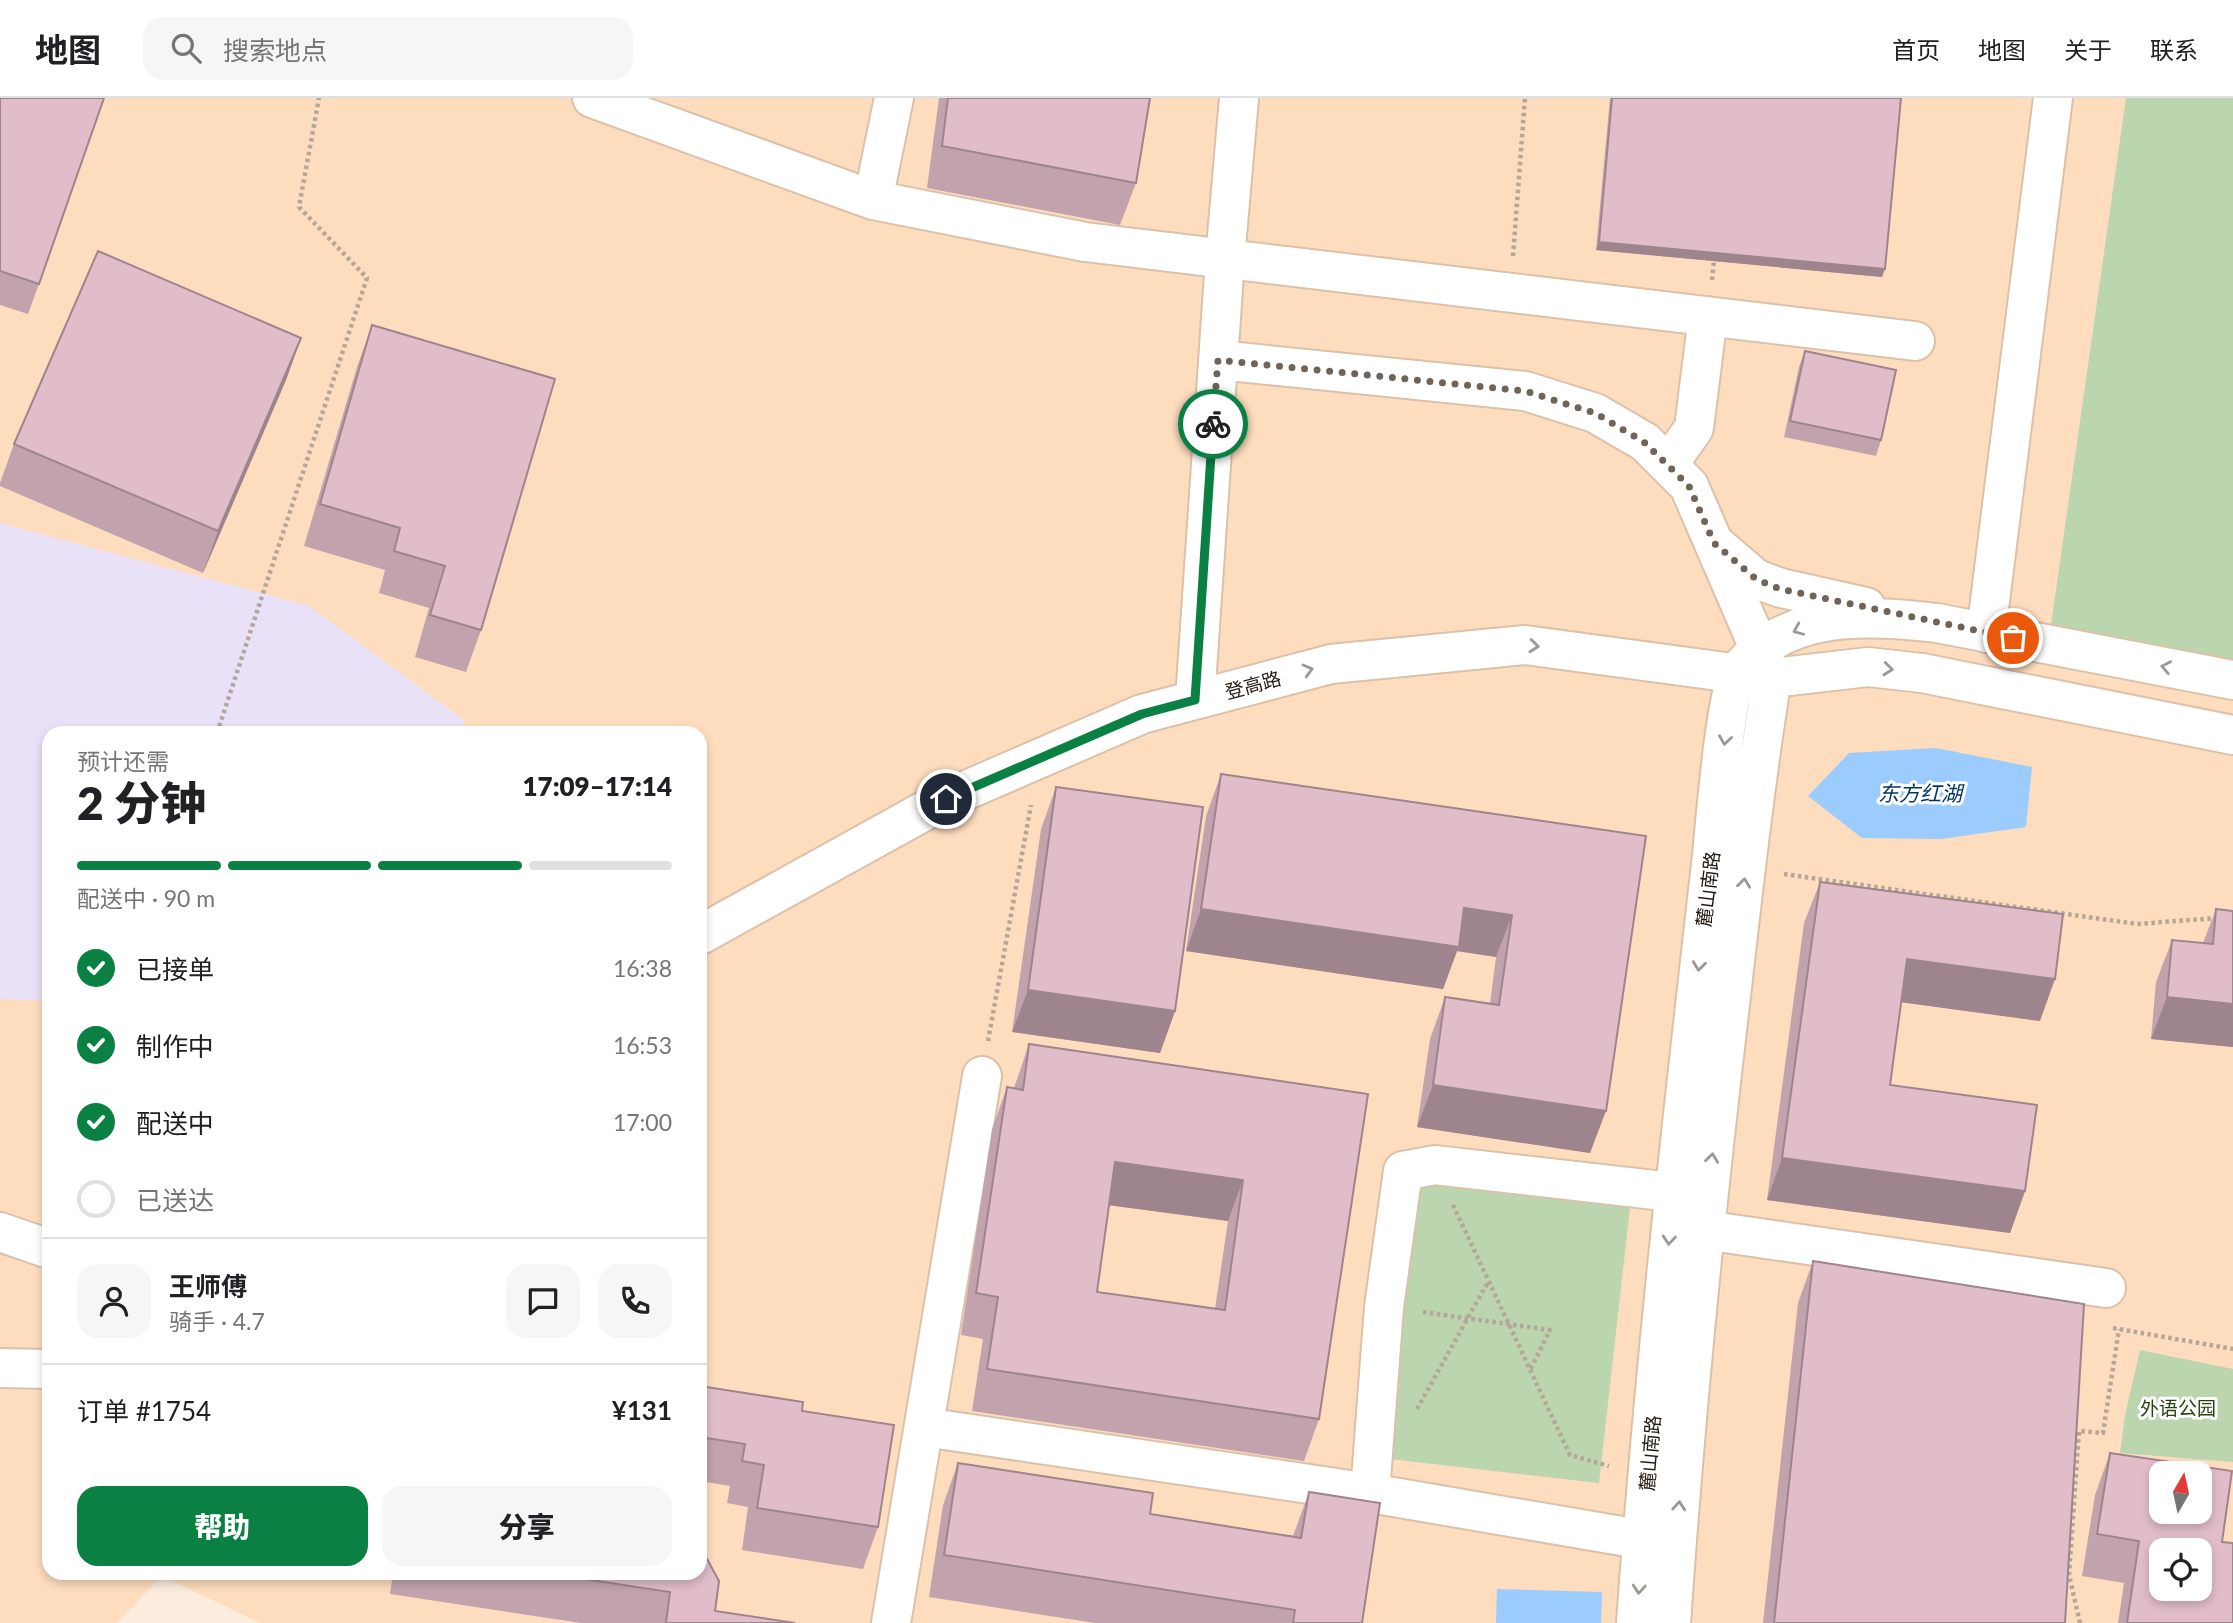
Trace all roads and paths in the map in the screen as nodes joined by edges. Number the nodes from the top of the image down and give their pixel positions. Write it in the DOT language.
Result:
graph roads {
  1 [pos="319,98"];
  2 [pos="592,98"];
  3 [pos="894,98"];
  4 [pos="1239,98"];
  5 [pos="1525,98"];
  6 [pos="2053,98"];
  7 [pos="873,200"];
  8 [pos="1225,259"];
  9 [pos="1510,292"];
  10 [pos="1708,316"];
  11 [pos="1915,341"];
  12 [pos="1218,360"];
  13 [pos="1668,466"];
  14 [pos="1714,543"];
  15 [pos="1937,623"];
  16 [pos="1986,633"];
  17 [pos="1756,666"];
  18 [pos="2233,680"];
  19 [pos="1195,700"];
  20 [pos="219,726"];
  21 [pos="2233,735"];
  22 [pos="1039,759"];
  23 [pos="1745,868"];
  24 [pos="2219,918"];
  25 [pos="707,931"];
  26 [pos="982,1076"];
  27 [pos="1435,1165"];
  28 [pos="1695,1206"];
  29 [pos="0,1232"];
  30 [pos="42,1247"];
  31 [pos="1489,1281"];
  32 [pos="2106,1288"];
  33 [pos="1384,1307"];
  34 [pos="1469,1317"];
  35 [pos="1508,1323"];
  36 [pos="2119,1329"];
  37 [pos="0,1368"];
  38 [pos="42,1369"];
  39 [pos="1530,1370"];
  40 [pos="1416,1411"];
  41 [pos="924,1427"];
  42 [pos="1648,1477"];
  43 [pos="1370,1493"];
  44 [pos="1659,1542"];
  45 [pos="891,1623"];
  46 [pos="1636,1623"];
  47 [pos="1671,1623"];
  48 [pos="2080,1623"];
  1 -- 20 [label="path"];
  2 -- 7 [label="street"];
  3 -- 7 [label="street"];
  4 -- 8 [label="street"];
  5 -- 9 [label="path"];
  6 -- 16 [label="street"];
  7 -- 8 [label="street"];
  8 -- 9 [label="street"];
  8 -- 12 [label="street"];
  9 -- 10 [label="street"];
  10 -- 11 [label="street"];
  10 -- 13 [label="street"];
  12 -- 13 [label="street"];
  12 -- 19 [label="street"];
  13 -- 14 [label="street"];
  14 -- 15 [label="street"];
  14 -- 17 [label="street"];
  15 -- 16 [label="street"];
  15 -- 17 [label="street, one-way"];
  18 -- 16 [label="street, one-way"];
  19 -- 17 [label="street, 登高路, one-way"];
  17 -- 21 [label="street, one-way"];
  17 -- 23 [label="street, 麓山南路"];
  17 -- 28 [label="street, 麓山南路, one-way"];
  19 -- 22 [label="street, 登高路"];
  22 -- 25 [label="street, 登高路"];
  22 -- 26 [label="path"];
  23 -- 24 [label="path"];
  28 -- 23 [label="street, 麓山南路, one-way"];
  26 -- 41 [label="street"];
  27 -- 28 [label="street"];
  27 -- 31 [label="path"];
  27 -- 33 [label="street"];
  28 -- 32 [label="street"];
  28 -- 42 [label="street, 麓山南路, one-way"];
  44 -- 28 [label="street, 麓山南路, one-way"];
  29 -- 30 [label="street"];
  31 -- 34 [label="path"];
  31 -- 35 [label="path"];
  33 -- 34 [label="path"];
  33 -- 43 [label="street"];
  34 -- 35 [label="path"];
  34 -- 40 [label="path"];
  35 -- 39 [label="path"];
  35 -- 39 [label="path"];
  36 -- 48 [label="path"];
  37 -- 38 [label="street"];
  39 -- 42 [label="path"];
  41 -- 43 [label="street"];
  41 -- 45 [label="street"];
  42 -- 44 [label="street, 麓山南路"];
  43 -- 44 [label="street"];
  44 -- 46 [label="street, 麓山南路, one-way"];
  44 -- 47 [label="street, 麓山南路"];
}
